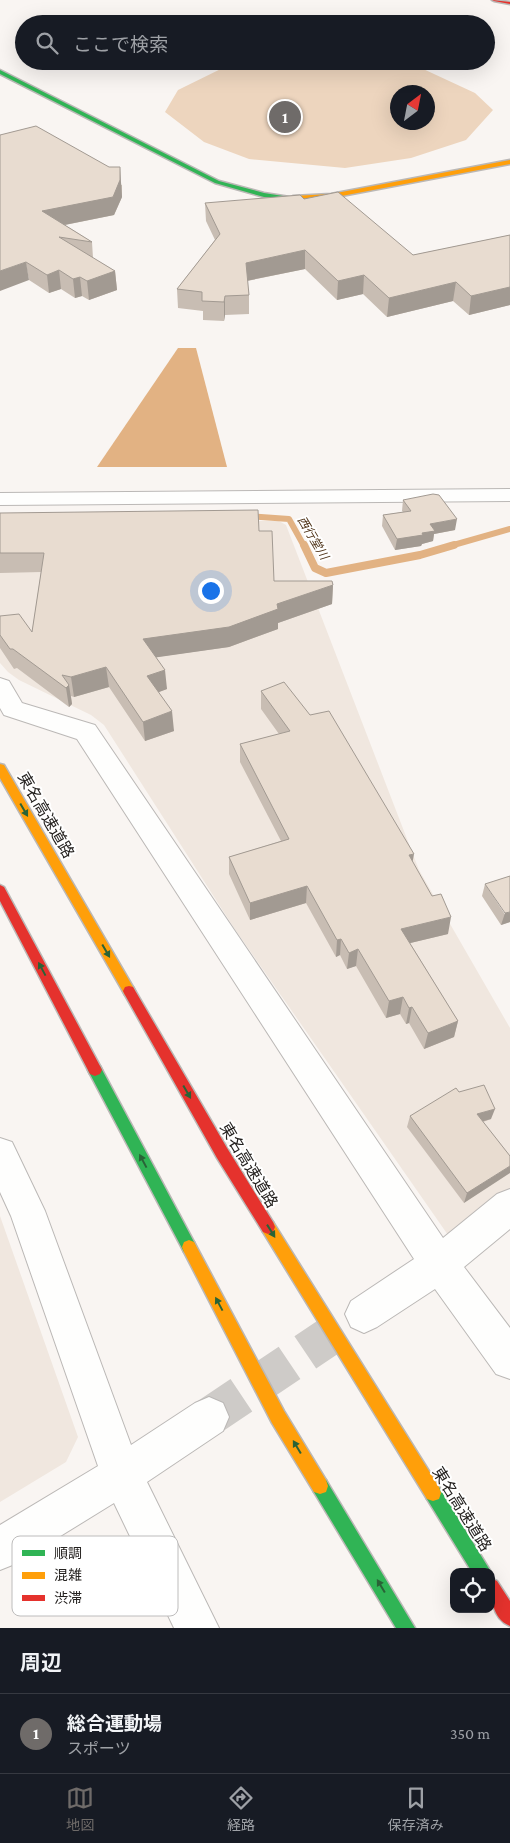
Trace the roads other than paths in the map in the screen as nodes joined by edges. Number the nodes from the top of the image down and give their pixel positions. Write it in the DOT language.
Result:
graph roads {
  1 [pos="494,0"];
  2 [pos="510,3"];
  3 [pos="0,72"];
  4 [pos="510,162"];
  5 [pos="510,494"];
  6 [pos="0,499"];
  7 [pos="0,688"];
  8 [pos="0,768"];
  9 [pos="0,890"];
  10 [pos="0,1154"];
  11 [pos="510,1206"];
  12 [pos="439,1264"];
  13 [pos="364,1314"];
  14 [pos="510,1360"];
  15 [pos="209,1417"];
  16 [pos="122,1475"];
  17 [pos="21,1536"];
  18 [pos="152,1536"];
  19 [pos="12,1542"];
  20 [pos="0,1549"];
  21 [pos="480,1568"];
  22 [pos="178,1588"];
  23 [pos="495,1593"];
  24 [pos="510,1617"];
  25 [pos="198,1628"];
  26 [pos="406,1628"];
  1 -- 2 [label="main road"];
  3 -- 4 [label="main road"];
  5 -- 6 [label="street"];
  7 -- 12 [label="street"];
  8 -- 21 [label="main road, 東名高速道路, one-way"];
  26 -- 9 [label="main road, one-way"];
  10 -- 16 [label="street"];
  11 -- 12 [label="street"];
  12 -- 13 [label="street"];
  12 -- 14 [label="street"];
  15 -- 16 [label="street"];
  16 -- 17 [label="street"];
  16 -- 18 [label="street"];
  19 -- 20 [label="street"];
  22 -- 25 [label="street"];
  23 -- 24 [label="main road"];
}
